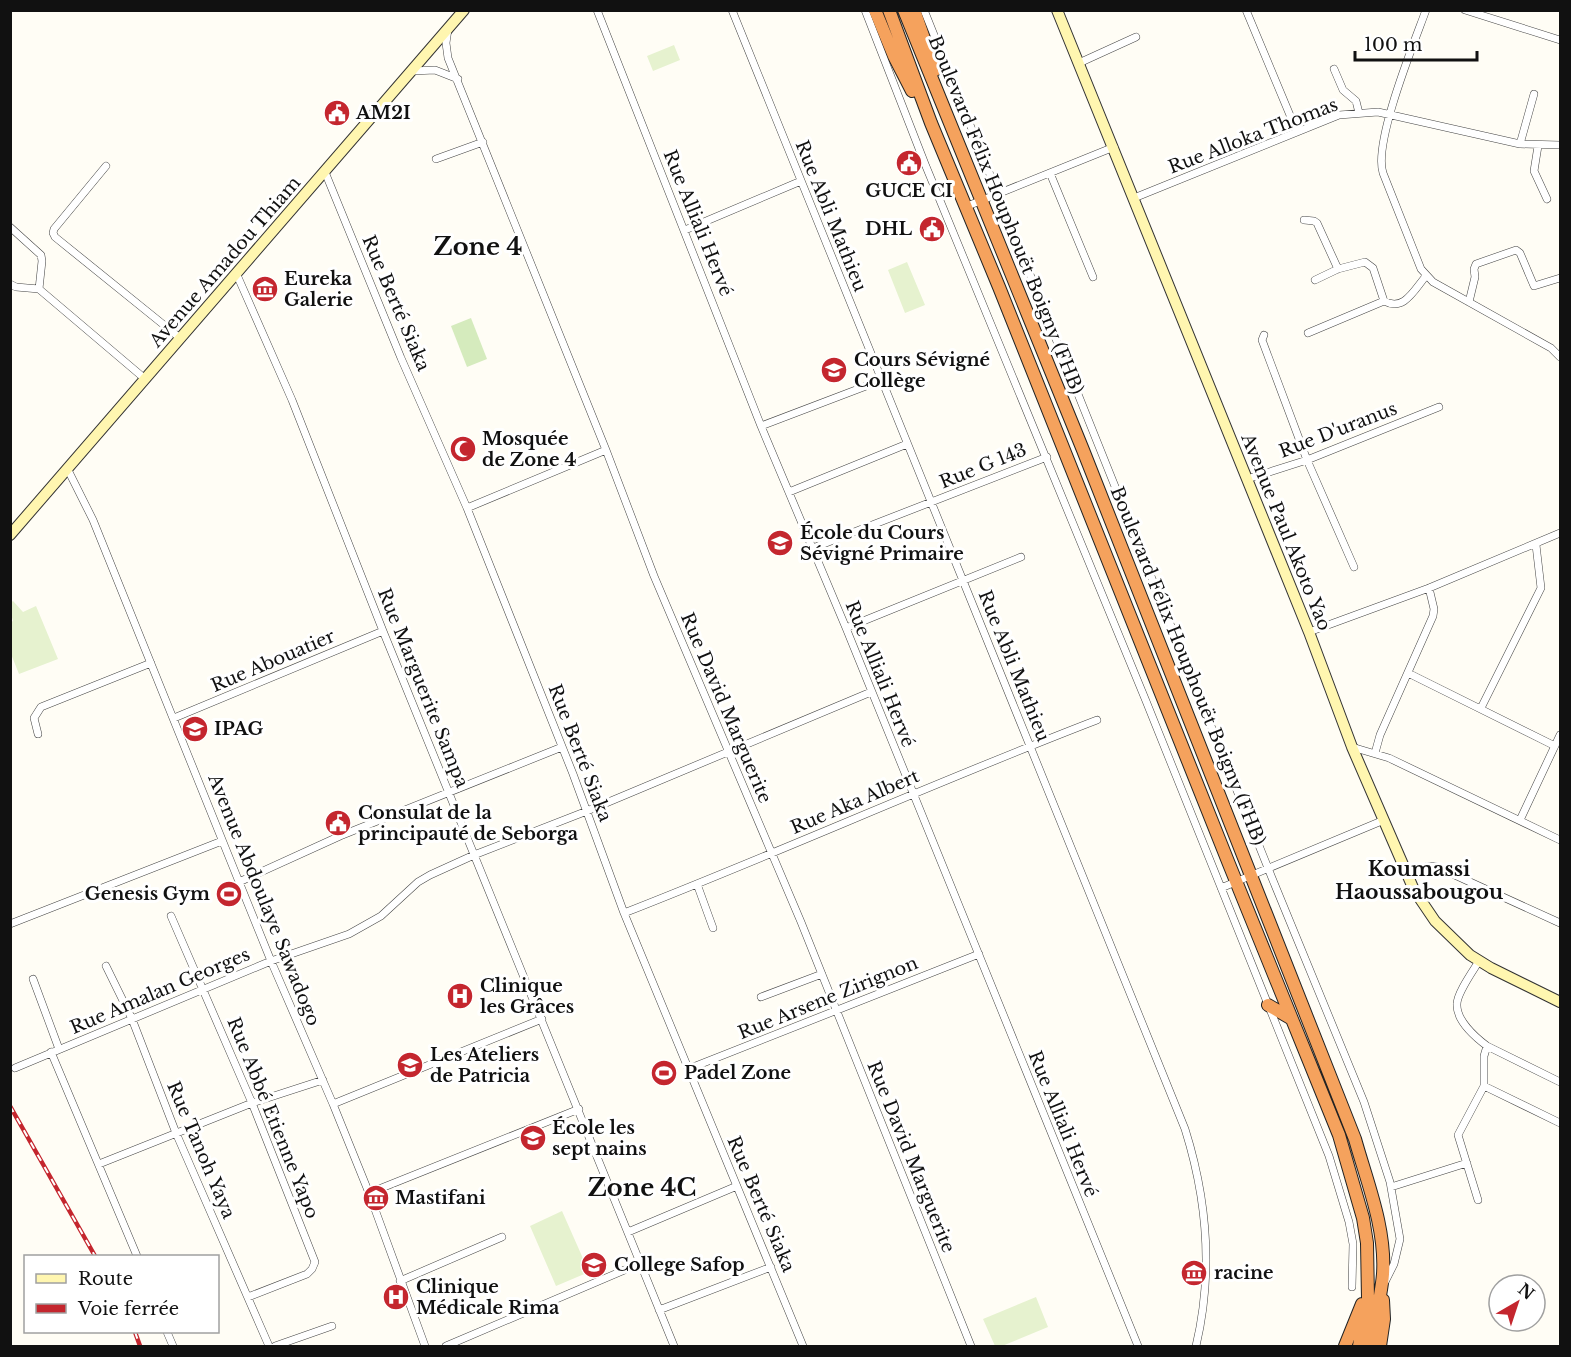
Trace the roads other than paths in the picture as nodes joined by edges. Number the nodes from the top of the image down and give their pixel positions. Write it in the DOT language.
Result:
graph roads {
  1 [pos="464,10"];
  2 [pos="597,10"];
  3 [pos="732,10"];
  4 [pos="903,10"];
  5 [pos="914,10"];
  6 [pos="924,10"];
  7 [pos="1057,10"];
  8 [pos="1246,10"];
  9 [pos="1426,10"];
  10 [pos="1465,10"];
  11 [pos="876,11"];
  12 [pos="448,29"];
  13 [pos="1136,37"];
  14 [pos="1560,40"];
  15 [pos="1079,63"];
  16 [pos="1334,69"];
  17 [pos="410,71"];
  18 [pos="458,79"];
  19 [pos="1534,94"];
  20 [pos="1359,113"];
  21 [pos="1389,114"];
  22 [pos="1297,132"];
  23 [pos="483,142"];
  24 [pos="1520,144"];
  25 [pos="1538,146"];
  26 [pos="1560,146"];
  27 [pos="1114,147"];
  28 [pos="436,159"];
  29 [pos="106,166"];
  30 [pos="966,166"];
  31 [pos="325,172"];
  32 [pos="1050,173"];
  33 [pos="801,181"];
  34 [pos="998,194"];
  35 [pos="1134,198"];
  36 [pos="1547,200"];
  37 [pos="981,201"];
  38 [pos="965,207"];
  39 [pos="1304,220"];
  40 [pos="10,227"];
  41 [pos="685,230"];
  42 [pos="1338,268"];
  43 [pos="237,275"];
  44 [pos="1426,276"];
  45 [pos="1093,277"];
  46 [pos="1560,278"];
  47 [pos="1315,280"];
  48 [pos="10,285"];
  49 [pos="39,289"];
  50 [pos="1384,301"];
  51 [pos="1469,302"];
  52 [pos="1308,333"];
  53 [pos="1264,335"];
  54 [pos="180,338"];
  55 [pos="1560,357"];
  56 [pos="144,378"];
  57 [pos="882,380"];
  58 [pos="1439,406"];
  59 [pos="761,426"];
  60 [pos="907,444"];
  61 [pos="606,450"];
  62 [pos="1047,457"];
  63 [pos="1307,459"];
  64 [pos="67,468"];
  65 [pos="1247,479"];
  66 [pos="789,492"];
  67 [pos="931,503"];
  68 [pos="467,508"];
  69 [pos="1560,533"];
  70 [pos="10,535"];
  71 [pos="1536,545"];
  72 [pos="813,548"];
  73 [pos="1021,557"];
  74 [pos="1354,567"];
  75 [pos="963,580"];
  76 [pos="1429,588"];
  77 [pos="846,628"];
  78 [pos="383,631"];
  79 [pos="1309,632"];
  80 [pos="151,663"];
  81 [pos="1408,673"];
  82 [pos="871,692"];
  83 [pos="1481,708"];
  84 [pos="174,718"];
  85 [pos="1097,720"];
  86 [pos="38,734"];
  87 [pos="1560,735"];
  88 [pos="1030,746"];
  89 [pos="1555,746"];
  90 [pos="562,747"];
  91 [pos="1352,747"];
  92 [pos="728,751"];
  93 [pos="1375,753"];
  94 [pos="449,792"];
  95 [pos="912,794"];
  96 [pos="587,811"];
  97 [pos="1384,820"];
  98 [pos="1520,820"];
  99 [pos="1560,840"];
  100 [pos="222,841"];
  101 [pos="771,854"];
  102 [pos="474,855"];
  103 [pos="1268,869"];
  104 [pos="1406,874"];
  105 [pos="1252,875"];
  106 [pos="239,882"];
  107 [pos="1236,882"];
  108 [pos="697,884"];
  109 [pos="1221,888"];
  110 [pos="624,913"];
  111 [pos="171,916"];
  112 [pos="1560,923"];
  113 [pos="10,924"];
  114 [pos="713,928"];
  115 [pos="979,954"];
  116 [pos="271,961"];
  117 [pos="1479,961"];
  118 [pos="106,966"];
  119 [pos="822,974"];
  120 [pos="33,979"];
  121 [pos="203,989"];
  122 [pos="761,997"];
  123 [pos="1560,1002"];
  124 [pos="1268,1005"];
  125 [pos="836,1010"];
  126 [pos="132,1019"];
  127 [pos="542,1019"];
  128 [pos="1292,1019"];
  129 [pos="1487,1046"];
  130 [pos="59,1049"];
  131 [pos="51,1052"];
  132 [pos="15,1068"];
  133 [pos="688,1069"];
  134 [pos="323,1080"];
  135 [pos="1560,1083"];
  136 [pos="1484,1086"];
  137 [pos="252,1103"];
  138 [pos="333,1104"];
  139 [pos="579,1109"];
  140 [pos="1560,1122"];
  141 [pos="176,1133"];
  142 [pos="1467,1163"];
  143 [pos="99,1164"];
  144 [pos="737,1186"];
  145 [pos="1391,1187"];
  146 [pos="369,1193"];
  147 [pos="1478,1200"];
  148 [pos="628,1232"];
  149 [pos="502,1237"];
  150 [pos="135,1255"];
  151 [pos="641,1263"];
  152 [pos="771,1267"];
  153 [pos="400,1281"];
  154 [pos="1352,1287"];
  155 [pos="1375,1288"];
  156 [pos="248,1297"];
  157 [pos="659,1310"];
  158 [pos="332,1326"];
  159 [pos="167,1333"];
  160 [pos="173,1347"];
  161 [pos="269,1347"];
  162 [pos="275,1347"];
  163 [pos="425,1347"];
  164 [pos="446,1347"];
  165 [pos="674,1347"];
  166 [pos="803,1347"];
  167 [pos="971,1347"];
  168 [pos="1138,1347"];
  169 [pos="1196,1347"];
  170 [pos="1346,1347"];
  171 [pos="1359,1347"];
  172 [pos="1370,1347"];
  173 [pos="1380,1347"];
  1 -- 12 [label="street, Avenue Amadou Thiam"];
  2 -- 41 [label="street, Rue Alliali Hervé"];
  3 -- 33 [label="street, Rue Abli Mathieu"];
  4 -- 30 [label="highway, Boulevard Félix Houphouët Boigny (FHB)"];
  5 -- 30 [label="highway"];
  6 -- 34 [label="street"];
  7 -- 15 [label="street, Avenue Paul Akoto Yao"];
  8 -- 22 [label="street"];
  9 -- 21 [label="street"];
  10 -- 14 [label="street"];
  11 -- 38 [label="highway, Boulevard Félix Houphouët Boigny (FHB)"];
  11 -- 62 [label="street"];
  12 -- 17 [label="street, Avenue Amadou Thiam"];
  12 -- 18 [label="street, Rue David Marguerite"];
  13 -- 15 [label="street"];
  15 -- 27 [label="street, Avenue Paul Akoto Yao"];
  16 -- 20 [label="street"];
  17 -- 18 [label="street"];
  17 -- 31 [label="street, Avenue Amadou Thiam"];
  18 -- 23 [label="street, Rue David Marguerite"];
  19 -- 24 [label="street"];
  20 -- 21 [label="street, Rue Alloka Thomas"];
  20 -- 22 [label="street, Rue Alloka Thomas"];
  21 -- 24 [label="street, Rue Alloka Thomas"];
  21 -- 44 [label="street"];
  22 -- 35 [label="street, Rue Alloka Thomas"];
  23 -- 28 [label="street"];
  23 -- 61 [label="street, Rue David Marguerite"];
  24 -- 25 [label="street, Rue Alloka Thomas"];
  25 -- 26 [label="street, Rue Alloka Thomas"];
  25 -- 36 [label="street"];
  27 -- 32 [label="street"];
  27 -- 35 [label="street, Avenue Paul Akoto Yao"];
  29 -- 54 [label="street"];
  30 -- 37 [label="highway, Boulevard Félix Houphouët Boigny (FHB)"];
  31 -- 43 [label="street, Avenue Amadou Thiam"];
  31 -- 68 [label="street, Rue Berté Siaka"];
  32 -- 34 [label="street"];
  32 -- 45 [label="street"];
  33 -- 41 [label="street"];
  33 -- 57 [label="street, Rue Abli Mathieu"];
  34 -- 37 [label="street"];
  34 -- 103 [label="street"];
  35 -- 65 [label="street, Avenue Paul Akoto Yao"];
  37 -- 38 [label="street"];
  37 -- 105 [label="highway, Boulevard Félix Houphouët Boigny (FHB)"];
  38 -- 107 [label="highway, Boulevard Félix Houphouët Boigny (FHB)"];
  39 -- 42 [label="street"];
  40 -- 49 [label="street"];
  41 -- 59 [label="street, Rue Alliali Hervé"];
  42 -- 47 [label="street"];
  42 -- 50 [label="street"];
  43 -- 54 [label="street, Avenue Amadou Thiam"];
  43 -- 78 [label="street, Rue Marguerite Sampa"];
  44 -- 50 [label="street"];
  44 -- 51 [label="street"];
  46 -- 51 [label="street"];
  48 -- 49 [label="street"];
  49 -- 56 [label="street"];
  50 -- 52 [label="street"];
  51 -- 55 [label="street"];
  53 -- 63 [label="street"];
  54 -- 56 [label="street, Avenue Amadou Thiam"];
  56 -- 64 [label="street, Avenue Amadou Thiam"];
  57 -- 59 [label="street"];
  57 -- 60 [label="street, Rue Abli Mathieu"];
  58 -- 63 [label="street, Rue D'uranus"];
  59 -- 66 [label="street, Rue Alliali Hervé"];
  60 -- 66 [label="street"];
  60 -- 67 [label="street, Rue Abli Mathieu"];
  61 -- 68 [label="street"];
  61 -- 92 [label="street, Rue David Marguerite"];
  62 -- 67 [label="street, Rue G 143"];
  62 -- 109 [label="street"];
  63 -- 65 [label="street, Rue D'uranus"];
  63 -- 74 [label="street"];
  64 -- 70 [label="street, Avenue Amadou Thiam"];
  64 -- 80 [label="street, Avenue Abdoulaye Sawadogo"];
  65 -- 79 [label="street, Avenue Paul Akoto Yao"];
  66 -- 72 [label="street, Rue Alliali Hervé"];
  67 -- 72 [label="street, Rue G 143"];
  67 -- 75 [label="street, Rue Abli Mathieu"];
  68 -- 90 [label="street, Rue Berté Siaka"];
  69 -- 71 [label="street"];
  71 -- 76 [label="street"];
  71 -- 83 [label="street"];
  72 -- 77 [label="street, Rue Alliali Hervé"];
  73 -- 75 [label="street"];
  75 -- 77 [label="street"];
  75 -- 88 [label="street, Rue Abli Mathieu"];
  76 -- 79 [label="street"];
  76 -- 81 [label="street"];
  77 -- 82 [label="street, Rue Alliali Hervé"];
  78 -- 84 [label="street, Rue Abouatier"];
  78 -- 94 [label="street, Rue Marguerite Sampa"];
  79 -- 91 [label="street, Avenue Paul Akoto Yao"];
  80 -- 84 [label="street, Avenue Abdoulaye Sawadogo"];
  80 -- 86 [label="street"];
  81 -- 83 [label="street"];
  81 -- 93 [label="street"];
  82 -- 92 [label="street, Rue Amalan Georges"];
  82 -- 95 [label="street, Rue Alliali Hervé"];
  83 -- 89 [label="street"];
  84 -- 100 [label="street, Avenue Abdoulaye Sawadogo"];
  85 -- 88 [label="street, Rue Aka Albert"];
  87 -- 89 [label="street"];
  88 -- 95 [label="street, Rue Aka Albert"];
  88 -- 169 [label="street, Rue Abli Mathieu"];
  89 -- 98 [label="street"];
  90 -- 94 [label="street"];
  90 -- 96 [label="street, Rue Berté Siaka"];
  91 -- 93 [label="street"];
  91 -- 97 [label="street, Avenue Paul Akoto Yao"];
  92 -- 96 [label="street, Rue Amalan Georges"];
  92 -- 101 [label="street, Rue David Marguerite"];
  93 -- 98 [label="street"];
  94 -- 102 [label="street, Rue Marguerite Sampa"];
  94 -- 106 [label="street"];
  95 -- 101 [label="street, Rue Aka Albert"];
  95 -- 115 [label="street, Rue Alliali Hervé"];
  96 -- 102 [label="street, Rue Amalan Georges"];
  96 -- 110 [label="street, Rue Berté Siaka"];
  97 -- 103 [label="street"];
  97 -- 104 [label="street, Avenue Paul Akoto Yao"];
  98 -- 99 [label="street"];
  100 -- 106 [label="street, Avenue Abdoulaye Sawadogo"];
  100 -- 113 [label="street"];
  101 -- 108 [label="street, Rue Aka Albert"];
  101 -- 119 [label="street, Rue David Marguerite"];
  102 -- 116 [label="street, Rue Amalan Georges"];
  102 -- 127 [label="street, Rue Marguerite Sampa"];
  103 -- 105 [label="street"];
  103 -- 145 [label="street"];
  104 -- 112 [label="street"];
  104 -- 117 [label="street, Avenue Paul Akoto Yao"];
  105 -- 107 [label="street"];
  105 -- 155 [label="highway, Boulevard Félix Houphouët Boigny (FHB)"];
  106 -- 116 [label="street, Avenue Abdoulaye Sawadogo"];
  107 -- 109 [label="street"];
  107 -- 128 [label="highway, Boulevard Félix Houphouët Boigny (FHB)"];
  108 -- 110 [label="street, Rue Aka Albert"];
  108 -- 114 [label="street"];
  109 -- 124 [label="street"];
  110 -- 133 [label="street, Rue Berté Siaka"];
  111 -- 121 [label="street, Rue Abbé Etienne Yapo"];
  115 -- 125 [label="street, Rue Arsene Zirignon"];
  115 -- 168 [label="street, Rue Alliali Hervé"];
  116 -- 121 [label="street, Rue Amalan Georges"];
  116 -- 134 [label="street, Avenue Abdoulaye Sawadogo"];
  117 -- 123 [label="street, Avenue Paul Akoto Yao"];
  117 -- 129 [label="street"];
  118 -- 126 [label="street, Rue Tanoh Yaya"];
  119 -- 122 [label="street"];
  119 -- 125 [label="street, Rue David Marguerite"];
  120 -- 130 [label="street"];
  121 -- 126 [label="street, Rue Amalan Georges"];
  121 -- 137 [label="street, Rue Abbé Etienne Yapo"];
  124 -- 128 [label="highway"];
  124 -- 154 [label="street"];
  125 -- 133 [label="street, Rue Arsene Zirignon"];
  125 -- 167 [label="street, Rue David Marguerite"];
  126 -- 130 [label="street, Rue Amalan Georges"];
  126 -- 141 [label="street, Rue Tanoh Yaya"];
  127 -- 138 [label="street"];
  127 -- 139 [label="street, Rue Marguerite Sampa"];
  128 -- 155 [label="highway, Boulevard Félix Houphouët Boigny (FHB)"];
  129 -- 135 [label="street"];
  129 -- 136 [label="street"];
  130 -- 131 [label="street, Rue Amalan Georges"];
  131 -- 132 [label="street, Rue Amalan Georges"];
  131 -- 143 [label="street"];
  133 -- 144 [label="street, Rue Berté Siaka"];
  134 -- 137 [label="street"];
  134 -- 138 [label="street, Avenue Abdoulaye Sawadogo"];
  136 -- 140 [label="street"];
  136 -- 142 [label="street"];
  137 -- 141 [label="street"];
  137 -- 156 [label="street, Rue Abbé Etienne Yapo"];
  138 -- 146 [label="street, Avenue Abdoulaye Sawadogo"];
  139 -- 146 [label="street"];
  139 -- 148 [label="street, Rue Marguerite Sampa"];
  141 -- 143 [label="street"];
  141 -- 156 [label="street, Rue Tanoh Yaya"];
  142 -- 145 [label="street"];
  142 -- 147 [label="street"];
  143 -- 150 [label="street"];
  144 -- 148 [label="street"];
  144 -- 152 [label="street, Rue Berté Siaka"];
  145 -- 155 [label="street"];
  146 -- 153 [label="street, Avenue Abdoulaye Sawadogo"];
  148 -- 151 [label="street, Rue Marguerite Sampa"];
  149 -- 153 [label="street"];
  151 -- 157 [label="street, Rue Marguerite Sampa"];
  151 -- 164 [label="street"];
  152 -- 157 [label="street"];
  152 -- 166 [label="street, Rue Berté Siaka"];
  153 -- 163 [label="street, Avenue Abdoulaye Sawadogo"];
  155 -- 170 [label="highway"];
  155 -- 171 [label="highway, Boulevard Félix Houphouët Boigny (FHB)"];
  155 -- 172 [label="highway, Boulevard Félix Houphouët Boigny (FHB)"];
  155 -- 173 [label="highway"];
  156 -- 161 [label="street, Rue Tanoh Yaya"];
  157 -- 165 [label="street, Rue Marguerite Sampa"];
  158 -- 162 [label="street"];
  159 -- 160 [label="street"];
}
